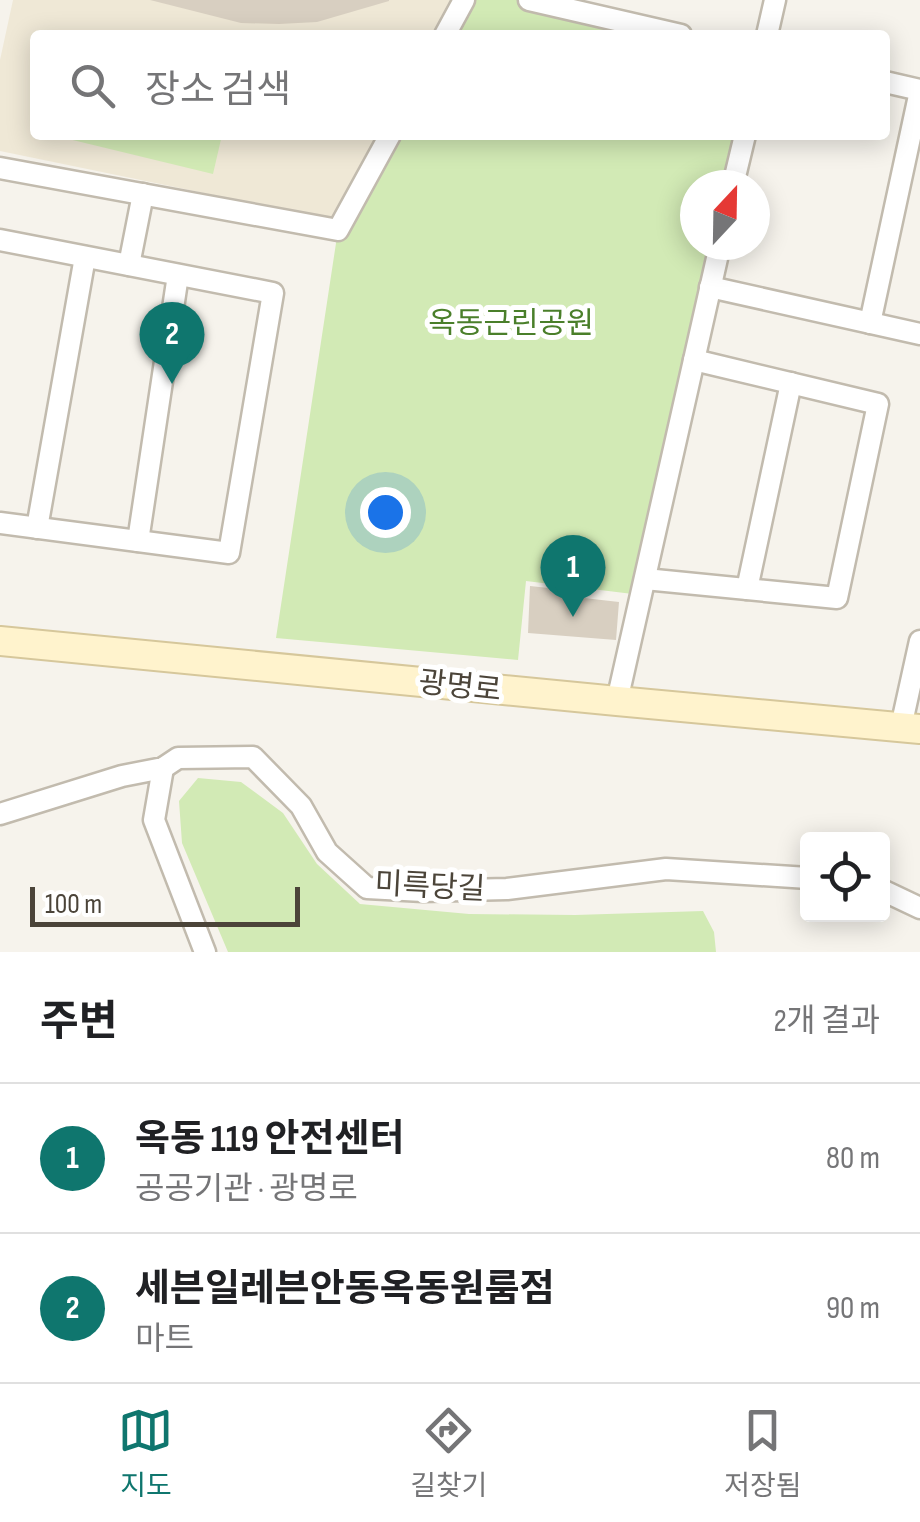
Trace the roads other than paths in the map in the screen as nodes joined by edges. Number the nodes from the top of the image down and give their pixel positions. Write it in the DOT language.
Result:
graph roads {
  1 [pos="464,0"];
  2 [pos="529,0"];
  3 [pos="775,0"];
  4 [pos="447,30"];
  5 [pos="659,30"];
  6 [pos="769,30"];
  7 [pos="890,83"];
  8 [pos="920,91"];
  9 [pos="387,140"];
  10 [pos="744,140"];
  11 [pos="0,168"];
  12 [pos="737,170"];
  13 [pos="143,194"];
  14 [pos="0,240"];
  15 [pos="85,257"];
  16 [pos="717,260"];
  17 [pos="129,265"];
  18 [pos="178,275"];
  19 [pos="710,288"];
  20 [pos="870,323"];
  21 [pos="920,334"];
  22 [pos="694,360"];
  23 [pos="791,383"];
  24 [pos="0,523"];
  25 [pos="37,528"];
  26 [pos="138,541"];
  27 [pos="644,579"];
  28 [pos="748,589"];
  29 [pos="0,640"];
  30 [pos="920,641"];
  31 [pos="617,701"];
  32 [pos="910,728"];
  33 [pos="164,768"];
  34 [pos="0,814"];
  35 [pos="800,878"];
  36 [pos="890,894"];
  37 [pos="920,908"];
  38 [pos="205,952"];
  1 -- 4 [label="street"];
  2 -- 5 [label="street"];
  3 -- 6 [label="street"];
  7 -- 8 [label="street"];
  8 -- 20 [label="street"];
  9 -- 13 [label="street"];
  10 -- 12 [label="street"];
  11 -- 13 [label="street"];
  13 -- 17 [label="street"];
  14 -- 15 [label="street"];
  15 -- 17 [label="street"];
  15 -- 25 [label="street"];
  16 -- 19 [label="street"];
  17 -- 18 [label="street"];
  18 -- 26 [label="street"];
  18 -- 26 [label="street"];
  19 -- 20 [label="street"];
  19 -- 22 [label="street"];
  20 -- 21 [label="street"];
  22 -- 23 [label="street"];
  22 -- 27 [label="street"];
  23 -- 28 [label="street"];
  23 -- 28 [label="street"];
  24 -- 25 [label="street"];
  25 -- 26 [label="street"];
  27 -- 28 [label="street"];
  27 -- 31 [label="street"];
  29 -- 31 [label="street, 광명로"];
  30 -- 32 [label="street"];
  31 -- 32 [label="street, 광명로"];
  33 -- 34 [label="street, 미륵당길"];
  33 -- 35 [label="street, 미륵당길"];
  33 -- 38 [label="street"];
  36 -- 37 [label="street"];
}
